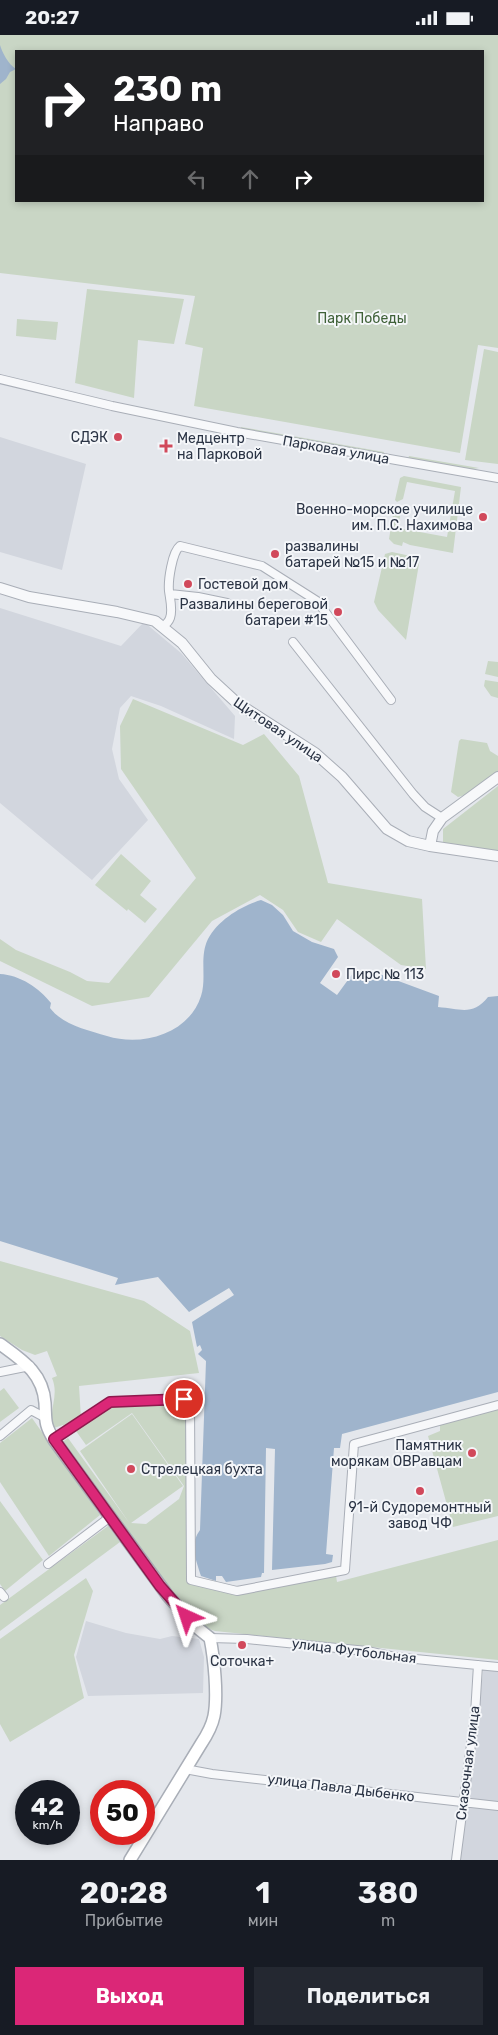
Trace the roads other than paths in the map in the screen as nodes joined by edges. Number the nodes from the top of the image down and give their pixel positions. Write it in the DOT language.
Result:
graph roads {
  1 [pos="0,379"];
  2 [pos="498,478"];
  3 [pos="0,588"];
  4 [pos="170,593"];
  5 [pos="227,603"];
  6 [pos="162,627"];
  7 [pos="294,642"];
  8 [pos="391,700"];
  9 [pos="498,777"];
  10 [pos="442,818"];
  11 [pos="430,846"];
  12 [pos="498,856"];
  13 [pos="0,1344"];
  14 [pos="32,1369"];
  15 [pos="0,1372"];
  16 [pos="498,1405"];
  17 [pos="44,1417"];
  18 [pos="0,1436"];
  19 [pos="54,1439"];
  20 [pos="110,1517"];
  21 [pos="48,1564"];
  22 [pos="210,1637"];
  23 [pos="478,1665"];
  24 [pos="498,1667"];
  25 [pos="185,1769"];
  26 [pos="464,1803"];
  27 [pos="498,1807"];
  28 [pos="130,1860"];
  29 [pos="456,1860"];
  1 -- 2 [label="street, Парковая улица"];
  3 -- 6 [label="street, Щитовая улица"];
  4 -- 5 [label="street"];
  4 -- 6 [label="street"];
  4 -- 8 [label="street"];
  6 -- 11 [label="street, Щитовая улица"];
  7 -- 10 [label="street"];
  9 -- 10 [label="street"];
  10 -- 11 [label="street"];
  11 -- 12 [label="street, Щитовая улица"];
  13 -- 14 [label="main road"];
  14 -- 15 [label="street"];
  14 -- 17 [label="main road"];
  16 -- 19 [label="street"];
  17 -- 18 [label="street"];
  17 -- 19 [label="main road"];
  19 -- 20 [label="main road"];
  20 -- 21 [label="street"];
  20 -- 22 [label="main road"];
  22 -- 23 [label="street, улица Футбольная"];
  22 -- 25 [label="main road"];
  23 -- 24 [label="street, улица Футбольная"];
  23 -- 26 [label="street, Сказочная улица"];
  25 -- 26 [label="street, улица Павла Дыбенко"];
  25 -- 28 [label="main road"];
  26 -- 27 [label="street, улица Павла Дыбенко"];
  26 -- 29 [label="street, Сказочная улица"];
}
